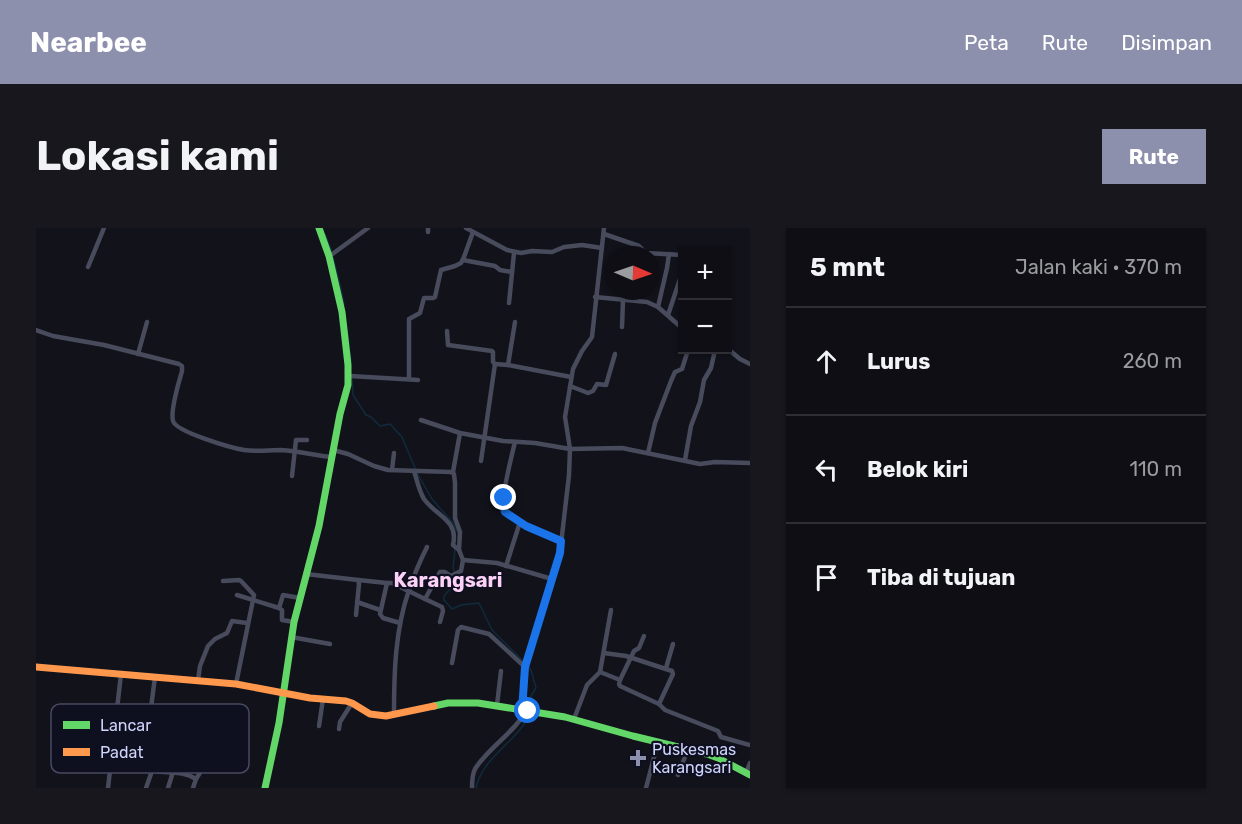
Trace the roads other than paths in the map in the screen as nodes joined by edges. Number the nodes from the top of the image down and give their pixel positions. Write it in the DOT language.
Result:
graph roads {
  1 [pos="104,228"];
  2 [pos="319,228"];
  3 [pos="368,228"];
  4 [pos="466,228"];
  5 [pos="604,231"];
  6 [pos="473,232"];
  7 [pos="602,248"];
  8 [pos="514,253"];
  9 [pos="669,254"];
  10 [pos="332,255"];
  11 [pos="678,255"];
  12 [pos="463,260"];
  13 [pos="88,267"];
  14 [pos="512,272"];
  15 [pos="678,285"];
  16 [pos="595,297"];
  17 [pos="606,298"];
  18 [pos="623,300"];
  19 [pos="509,303"];
  20 [pos="658,307"];
  21 [pos="668,315"];
  22 [pos="147,322"];
  23 [pos="515,322"];
  24 [pos="678,324"];
  25 [pos="622,327"];
  26 [pos="36,330"];
  27 [pos="447,331"];
  28 [pos="732,352"];
  29 [pos="138,354"];
  30 [pos="615,354"];
  31 [pos="687,354"];
  32 [pos="714,354"];
  33 [pos="495,364"];
  34 [pos="750,364"];
  35 [pos="508,365"];
  36 [pos="351,376"];
  37 [pos="571,376"];
  38 [pos="409,378"];
  39 [pos="418,380"];
  40 [pos="570,386"];
  41 [pos="421,420"];
  42 [pos="460,433"];
  43 [pos="484,438"];
  44 [pos="307,440"];
  45 [pos="515,442"];
  46 [pos="570,449"];
  47 [pos="295,452"];
  48 [pos="332,453"];
  49 [pos="394,453"];
  50 [pos="648,453"];
  51 [pos="685,460"];
  52 [pos="481,461"];
  53 [pos="750,463"];
  54 [pos="392,470"];
  55 [pos="415,472"];
  56 [pos="453,472"];
  57 [pos="292,476"];
  58 [pos="520,522"];
  59 [pos="457,532"];
  60 [pos="561,541"];
  61 [pos="427,546"];
  62 [pos="463,560"];
  63 [pos="506,566"];
  64 [pos="306,574"];
  65 [pos="552,579"];
  66 [pos="358,580"];
  67 [pos="223,581"];
  68 [pos="387,583"];
  69 [pos="408,591"];
  70 [pos="237,595"];
  71 [pos="300,598"];
  72 [pos="425,599"];
  73 [pos="253,600"];
  74 [pos="357,602"];
  75 [pos="279,608"];
  76 [pos="380,610"];
  77 [pos="611,610"];
  78 [pos="356,615"];
  79 [pos="294,622"];
  80 [pos="440,622"];
  81 [pos="247,623"];
  82 [pos="400,623"];
  83 [pos="644,636"];
  84 [pos="291,637"];
  85 [pos="330,644"];
  86 [pos="673,644"];
  87 [pos="604,653"];
  88 [pos="632,657"];
  89 [pos="452,663"];
  90 [pos="36,667"];
  91 [pos="525,667"];
  92 [pos="666,668"];
  93 [pos="501,671"];
  94 [pos="600,672"];
  95 [pos="121,674"];
  96 [pos="155,677"];
  97 [pos="198,680"];
  98 [pos="620,680"];
  99 [pos="236,684"];
  100 [pos="284,694"];
  101 [pos="323,699"];
  102 [pos="352,703"];
  103 [pos="118,704"];
  104 [pos="151,704"];
  105 [pos="659,704"];
  106 [pos="497,705"];
  107 [pos="527,711"];
  108 [pos="394,716"];
  109 [pos="574,719"];
  110 [pos="320,726"];
  111 [pos="339,729"];
  112 [pos="658,742"];
  113 [pos="750,746"];
  114 [pos="688,749"];
  115 [pos="750,763"];
  116 [pos="110,773"];
  117 [pos="151,773"];
  118 [pos="173,773"];
  119 [pos="179,773"];
  120 [pos="200,773"];
  121 [pos="748,774"];
  122 [pos="678,775"];
  123 [pos="196,779"];
  124 [pos="108,788"];
  125 [pos="146,788"];
  126 [pos="168,788"];
  127 [pos="192,788"];
  128 [pos="264,788"];
  129 [pos="472,788"];
  130 [pos="646,788"];
  1 -- 13 [label="street"];
  2 -- 10 [label="street"];
  3 -- 10 [label="street"];
  4 -- 6 [label="street"];
  5 -- 7 [label="street"];
  5 -- 9 [label="street"];
  6 -- 8 [label="street"];
  6 -- 12 [label="street"];
  7 -- 8 [label="street"];
  7 -- 16 [label="street"];
  8 -- 14 [label="street"];
  9 -- 11 [label="street"];
  9 -- 20 [label="street"];
  10 -- 36 [label="street"];
  12 -- 14 [label="street"];
  12 -- 38 [label="street"];
  14 -- 19 [label="street"];
  15 -- 21 [label="street"];
  16 -- 17 [label="street"];
  16 -- 37 [label="street"];
  18 -- 20 [label="street"];
  18 -- 25 [label="street"];
  20 -- 21 [label="street"];
  21 -- 24 [label="street"];
  22 -- 29 [label="street"];
  23 -- 35 [label="street"];
  26 -- 29 [label="street"];
  27 -- 33 [label="street"];
  28 -- 34 [label="street"];
  29 -- 47 [label="street"];
  30 -- 40 [label="street"];
  31 -- 50 [label="street"];
  32 -- 51 [label="street"];
  33 -- 35 [label="street"];
  33 -- 43 [label="street"];
  35 -- 37 [label="street"];
  36 -- 38 [label="street"];
  36 -- 48 [label="street"];
  37 -- 40 [label="street"];
  38 -- 39 [label="street"];
  40 -- 46 [label="street"];
  41 -- 42 [label="street"];
  42 -- 43 [label="street"];
  42 -- 56 [label="street"];
  43 -- 45 [label="street"];
  43 -- 52 [label="street"];
  44 -- 47 [label="street"];
  45 -- 46 [label="street"];
  45 -- 58 [label="street"];
  46 -- 50 [label="street"];
  46 -- 60 [label="street"];
  47 -- 48 [label="street"];
  47 -- 57 [label="street"];
  48 -- 54 [label="street"];
  48 -- 64 [label="street"];
  49 -- 54 [label="street"];
  50 -- 51 [label="street"];
  51 -- 53 [label="street"];
  54 -- 55 [label="street"];
  55 -- 56 [label="street"];
  55 -- 59 [label="street"];
  56 -- 59 [label="street"];
  58 -- 60 [label="street"];
  58 -- 63 [label="street"];
  59 -- 62 [label="street"];
  60 -- 65 [label="street"];
  61 -- 69 [label="street"];
  62 -- 63 [label="street"];
  62 -- 72 [label="street"];
  63 -- 65 [label="street"];
  64 -- 66 [label="street"];
  64 -- 71 [label="street"];
  65 -- 91 [label="street"];
  66 -- 68 [label="street"];
  66 -- 74 [label="street"];
  67 -- 73 [label="street"];
  68 -- 69 [label="street"];
  68 -- 76 [label="street"];
  69 -- 72 [label="street"];
  69 -- 82 [label="street"];
  70 -- 73 [label="street"];
  71 -- 75 [label="street"];
  71 -- 79 [label="street"];
  72 -- 80 [label="street"];
  73 -- 75 [label="street"];
  73 -- 81 [label="street"];
  74 -- 76 [label="street"];
  74 -- 78 [label="street"];
  75 -- 79 [label="street"];
  76 -- 82 [label="street"];
  77 -- 87 [label="street"];
  79 -- 84 [label="street"];
  81 -- 97 [label="street"];
  81 -- 99 [label="street"];
  82 -- 108 [label="street"];
  83 -- 88 [label="street"];
  84 -- 85 [label="street"];
  84 -- 100 [label="street"];
  86 -- 92 [label="street"];
  87 -- 88 [label="street"];
  87 -- 94 [label="street"];
  88 -- 92 [label="street"];
  88 -- 98 [label="street"];
  89 -- 91 [label="street"];
  90 -- 95 [label="street"];
  91 -- 107 [label="street"];
  92 -- 105 [label="street"];
  93 -- 106 [label="street"];
  94 -- 98 [label="street"];
  94 -- 109 [label="street"];
  95 -- 96 [label="street"];
  95 -- 103 [label="street"];
  96 -- 97 [label="street"];
  96 -- 104 [label="street"];
  97 -- 99 [label="street"];
  98 -- 105 [label="street"];
  99 -- 100 [label="street"];
  100 -- 101 [label="street"];
  100 -- 128 [label="street"];
  101 -- 102 [label="street"];
  101 -- 110 [label="street"];
  102 -- 108 [label="street"];
  102 -- 111 [label="street"];
  105 -- 113 [label="street"];
  106 -- 107 [label="street"];
  106 -- 108 [label="street"];
  107 -- 109 [label="street"];
  107 -- 129 [label="street"];
  109 -- 112 [label="street"];
  112 -- 114 [label="street"];
  112 -- 130 [label="street"];
  114 -- 121 [label="street"];
  114 -- 122 [label="street"];
  115 -- 121 [label="street"];
  116 -- 124 [label="street"];
  117 -- 125 [label="street"];
  118 -- 126 [label="street"];
  119 -- 123 [label="street"];
  120 -- 123 [label="street"];
  123 -- 127 [label="street"];
}
